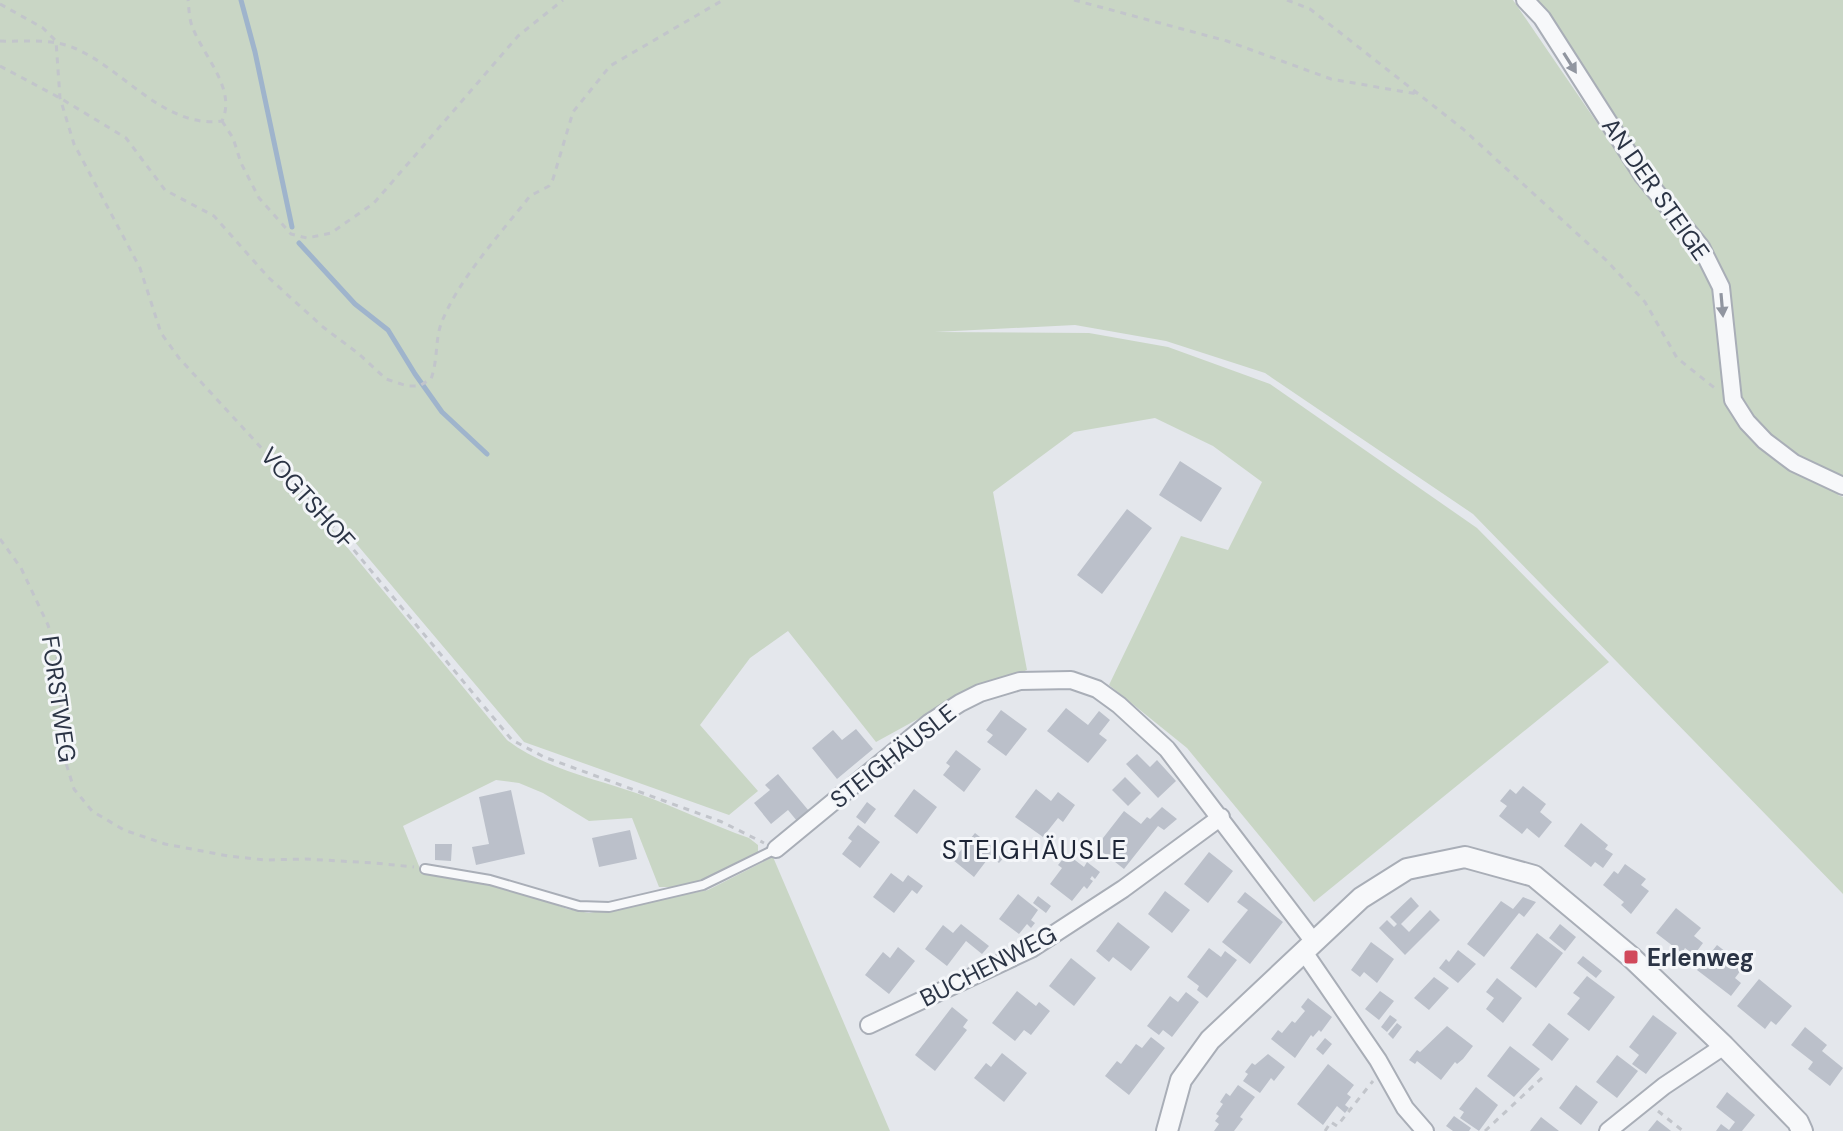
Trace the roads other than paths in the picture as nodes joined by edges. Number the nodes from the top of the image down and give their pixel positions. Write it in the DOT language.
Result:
graph roads {
  1 [pos="1525,0"];
  2 [pos="1843,486"];
  3 [pos="1221,817"];
  4 [pos="776,849"];
  5 [pos="425,869"];
  6 [pos="1309,947"];
  7 [pos="869,1025"];
  8 [pos="1724,1046"];
  9 [pos="1167,1131"];
  10 [pos="1425,1131"];
  11 [pos="1608,1131"];
  12 [pos="1802,1131"];
  1 -- 2 [label="street, AN DER STEIGE, one-way"];
  3 -- 4 [label="street, STEIGHÄUSLE"];
  3 -- 6 [label="street, STEIGHÄUSLE"];
  3 -- 7 [label="street, BUCHENWEG"];
  4 -- 5 [label="lane, STEIGHÄUSLE"];
  6 -- 8 [label="street"];
  6 -- 9 [label="street"];
  6 -- 10 [label="street, STEIGHÄUSLE"];
  8 -- 11 [label="street"];
  8 -- 12 [label="street"];
}
